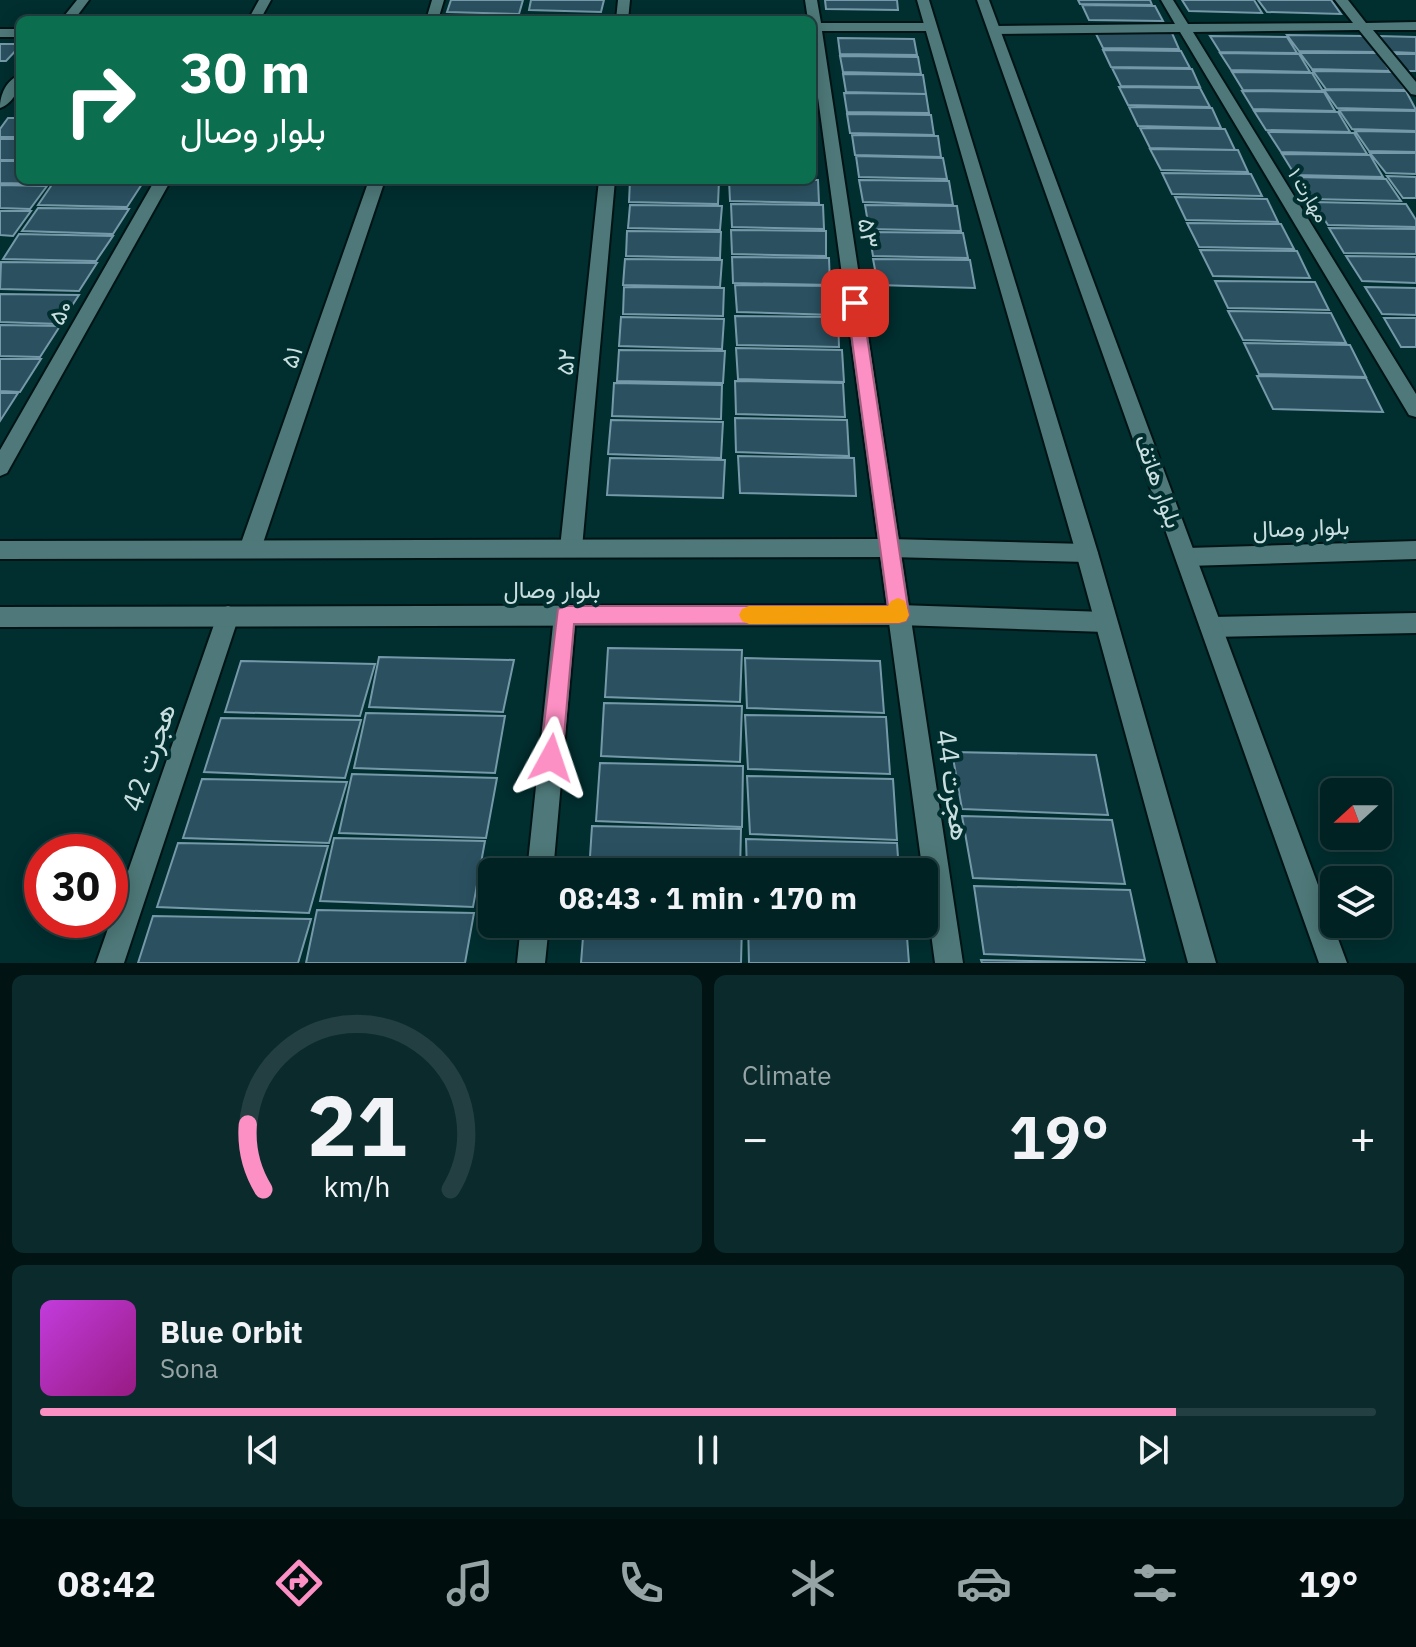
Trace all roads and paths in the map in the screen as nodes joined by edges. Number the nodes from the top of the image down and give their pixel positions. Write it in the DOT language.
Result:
graph roads {
  1 [pos="83,0"];
  2 [pos="923,0"];
  3 [pos="983,0"];
  4 [pos="1167,0"];
  5 [pos="1341,0"];
  6 [pos="70,16"];
  7 [pos="1416,26"];
  8 [pos="816,27"];
  9 [pos="931,27"];
  10 [pos="1364,27"];
  11 [pos="995,30"];
  12 [pos="1185,30"];
  13 [pos="816,41"];
  14 [pos="16,84"];
  15 [pos="1416,91"];
  16 [pos="0,104"];
  17 [pos="161,184"];
  18 [pos="376,184"];
  19 [pos="607,184"];
  20 [pos="1416,410"];
  21 [pos="0,468"];
  22 [pos="571,548"];
  23 [pos="890,548"];
  24 [pos="250,549"];
  25 [pos="0,550"];
  26 [pos="1416,550"];
  27 [pos="1087,553"];
  28 [pos="1187,557"];
  29 [pos="565,615"];
  30 [pos="899,615"];
  31 [pos="228,616"];
  32 [pos="0,617"];
  33 [pos="1105,622"];
  34 [pos="1416,623"];
  35 [pos="1211,627"];
  36 [pos="541,858"];
  37 [pos="534,938"];
  38 [pos="110,963"];
  39 [pos="531,963"];
  40 [pos="949,963"];
  41 [pos="1202,963"];
  42 [pos="1333,963"];
  1 -- 6 [label="street"];
  2 -- 9 [label="street"];
  3 -- 11 [label="street, بلوار هاتف"];
  4 -- 12 [label="street, مهارت ۱"];
  5 -- 10 [label="street"];
  7 -- 10 [label="street"];
  8 -- 9 [label="street"];
  9 -- 27 [label="street"];
  10 -- 12 [label="street"];
  10 -- 15 [label="street"];
  11 -- 12 [label="street"];
  11 -- 28 [label="street, بلوار هاتف"];
  12 -- 20 [label="street, مهارت ۱"];
  13 -- 23 [label="street, ۵۳"];
  14 -- 16 [label="street"];
  17 -- 21 [label="street, ۵۰"];
  18 -- 24 [label="street, ۵۱"];
  19 -- 22 [label="street, ۵۲"];
  22 -- 23 [label="street, بلوار وصال"];
  22 -- 24 [label="street, بلوار وصال"];
  23 -- 27 [label="street, بلوار وصال"];
  23 -- 30 [label="street, ۵۳"];
  24 -- 25 [label="street, بلوار وصال"];
  26 -- 28 [label="street, بلوار وصال"];
  27 -- 33 [label="street"];
  28 -- 35 [label="street, بلوار هاتف"];
  29 -- 30 [label="street, بلوار وصال"];
  29 -- 31 [label="street, بلوار وصال"];
  29 -- 36 [label="street"];
  30 -- 33 [label="street, بلوار وصال"];
  30 -- 40 [label="street, هجرت 44"];
  31 -- 32 [label="street, بلوار وصال"];
  31 -- 38 [label="street, هجرت 42"];
  33 -- 41 [label="street"];
  34 -- 35 [label="street"];
  35 -- 42 [label="street, بلوار هاتف"];
  37 -- 39 [label="street"];
}
